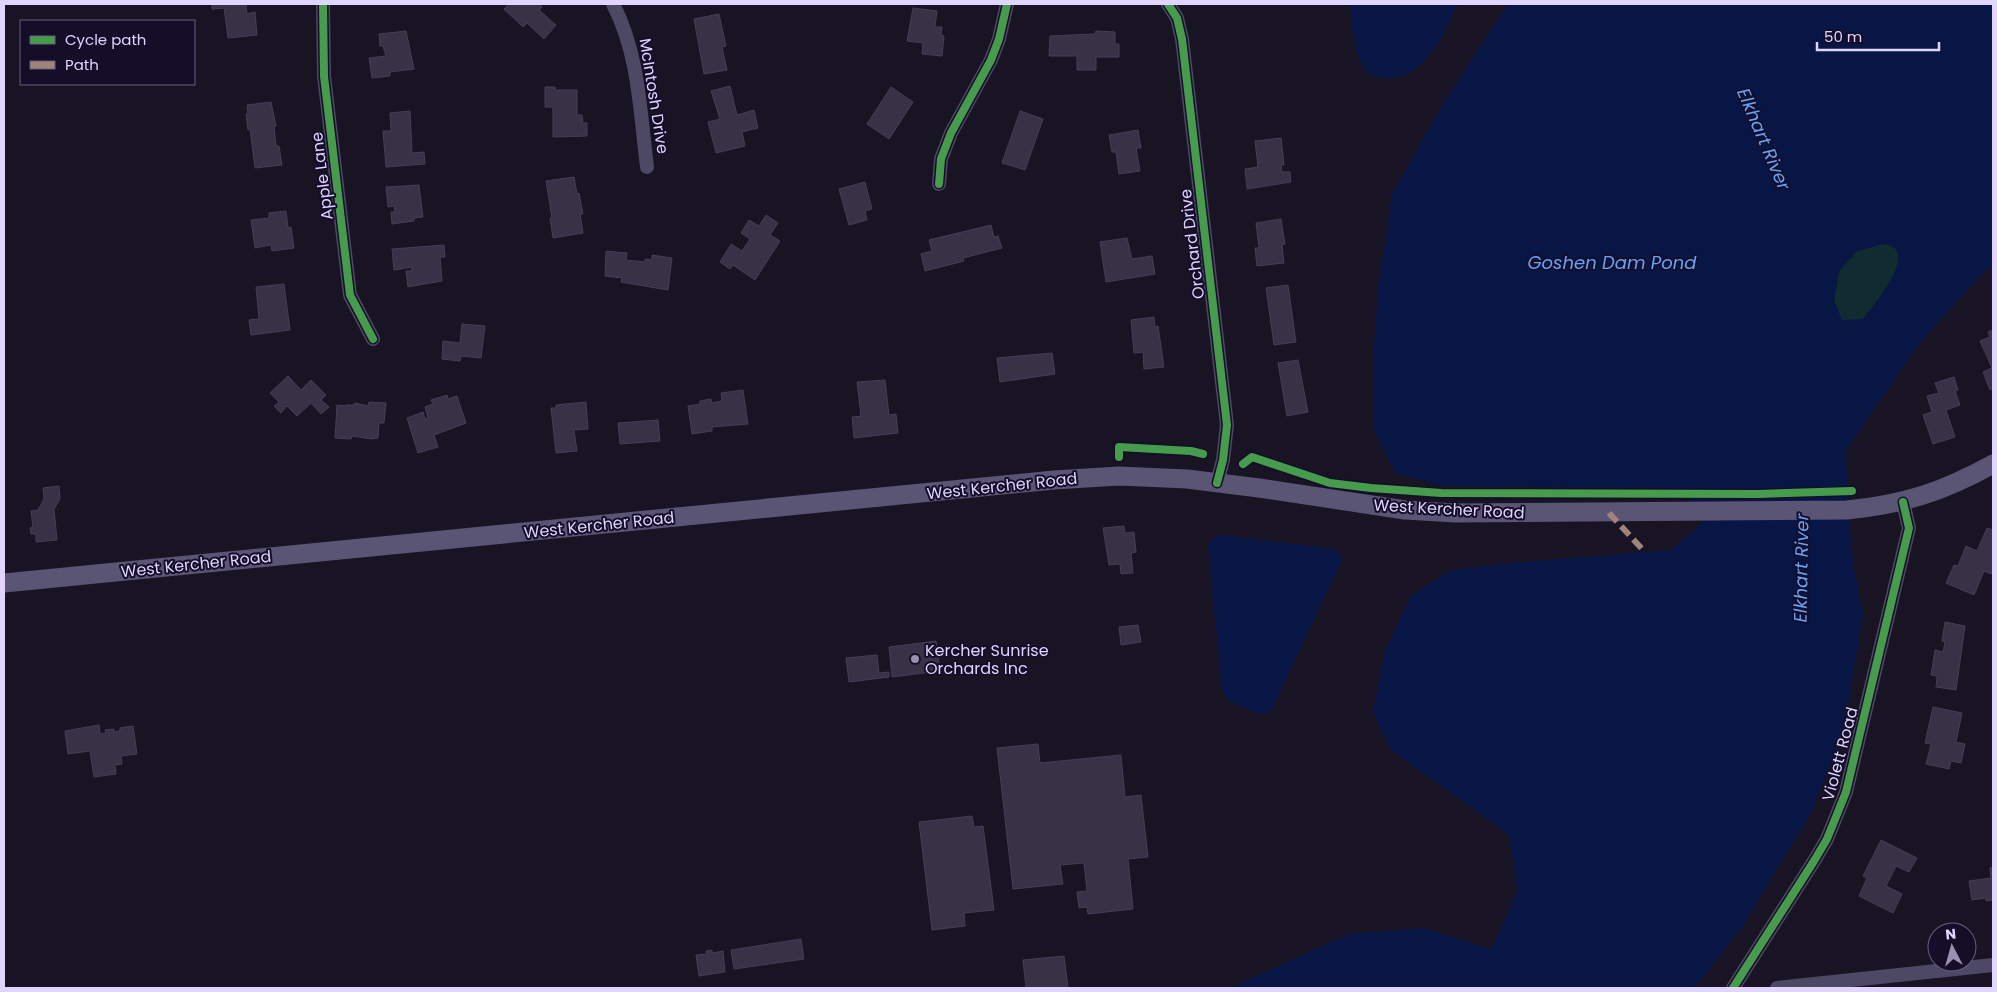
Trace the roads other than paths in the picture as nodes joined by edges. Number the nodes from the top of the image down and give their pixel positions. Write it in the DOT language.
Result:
graph roads {
  1 [pos="323,4"];
  2 [pos="613,4"];
  3 [pos="1007,4"];
  4 [pos="1168,4"];
  5 [pos="647,167"];
  6 [pos="939,184"];
  7 [pos="373,338"];
  8 [pos="1993,464"];
  9 [pos="1218,483"];
  10 [pos="1903,502"];
  11 [pos="4,583"];
  12 [pos="1993,965"];
  13 [pos="1733,988"];
  14 [pos="1777,988"];
  1 -- 7 [label="street, Apple Lane"];
  2 -- 5 [label="street, McIntosh Drive"];
  3 -- 6 [label="street"];
  4 -- 9 [label="street, Orchard Drive"];
  8 -- 10 [label="main road, West Kercher Road"];
  9 -- 10 [label="main road, West Kercher Road"];
  9 -- 11 [label="main road, West Kercher Road"];
  10 -- 13 [label="street, Violett Road"];
  12 -- 14 [label="street"];
}
